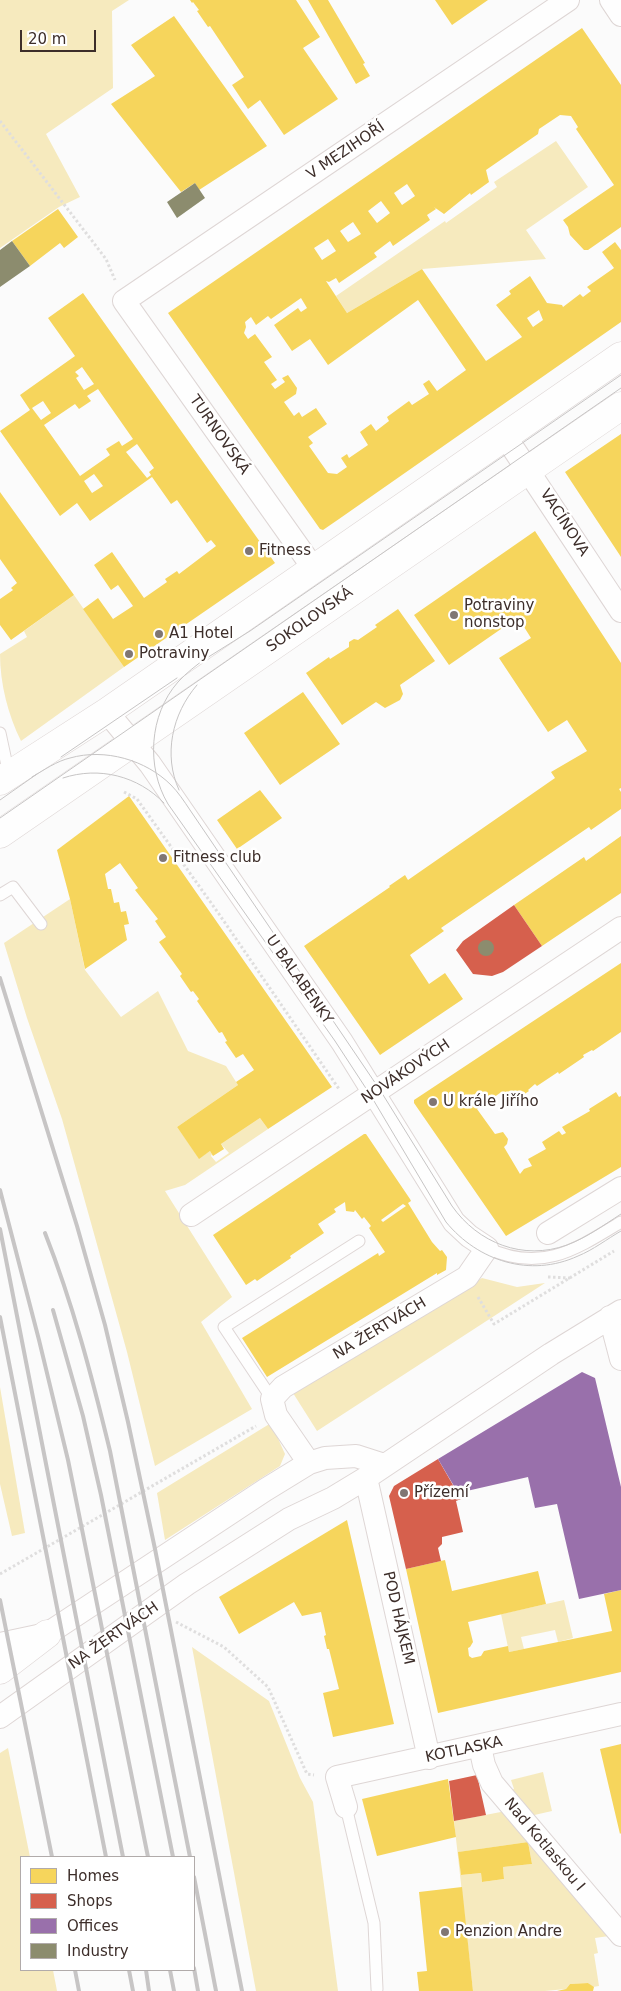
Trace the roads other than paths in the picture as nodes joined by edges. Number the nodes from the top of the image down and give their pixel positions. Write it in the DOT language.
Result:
graph roads {
  1 [pos="568,0"];
  2 [pos="611,0"];
  3 [pos="621,15"];
  4 [pos="124,301"];
  5 [pos="621,356"];
  6 [pos="621,406"];
  7 [pos="506,436"];
  8 [pos="529,470"];
  9 [pos="314,568"];
  10 [pos="621,610"];
  11 [pos="107,712"];
  12 [pos="0,733"];
  13 [pos="132,742"];
  14 [pos="5,778"];
  15 [pos="0,834"];
  16 [pos="0,895"];
  17 [pos="41,924"];
  18 [pos="621,928"];
  19 [pos="375,1093"];
  20 [pos="621,1188"];
  21 [pos="191,1215"];
  22 [pos="621,1222"];
  23 [pos="548,1232"];
  24 [pos="359,1241"];
  25 [pos="487,1248"];
  26 [pos="616,1314"];
  27 [pos="621,1359"];
  28 [pos="274,1407"];
  29 [pos="309,1463"];
  30 [pos="375,1472"];
  31 [pos="47,1634"];
  32 [pos="0,1644"];
  33 [pos="0,1670"];
  34 [pos="621,1714"];
  35 [pos="0,1717"];
  36 [pos="480,1746"];
  37 [pos="429,1758"];
  38 [pos="346,1807"];
  39 [pos="621,1935"];
  40 [pos="377,1989"];
  1 -- 4 [label="street, V MEZIHOŘÍ"];
  2 -- 3 [label="street"];
  4 -- 9 [label="street, TURNOVSKÁ"];
  5 -- 7 [label="main road"];
  6 -- 8 [label="main road, SOKOLOVSKÁ"];
  7 -- 8 [label="street, VACÍNOVA"];
  7 -- 9 [label="main road"];
  8 -- 10 [label="street, VACÍNOVA"];
  8 -- 13 [label="main road, SOKOLOVSKÁ"];
  9 -- 11 [label="main road"];
  11 -- 13 [label="street, U BALABENKY"];
  11 -- 14 [label="main road"];
  12 -- 14 [label="lane"];
  13 -- 15 [label="main road, SOKOLOVSKÁ"];
  13 -- 19 [label="street, U BALABENKY"];
  16 -- 17 [label="lane"];
  18 -- 19 [label="street, NOVÁKOVÝCH"];
  19 -- 21 [label="street, NOVÁKOVÝCH"];
  19 -- 25 [label="street, U BALABENKY"];
  20 -- 23 [label="street"];
  22 -- 25 [label="lane"];
  24 -- 28 [label="lane"];
  25 -- 28 [label="street, NA ŽERTVÁCH"];
  26 -- 27 [label="street"];
  26 -- 30 [label="street, NA ŽERTVÁCH"];
  28 -- 29 [label="street"];
  29 -- 30 [label="street"];
  29 -- 31 [label="street"];
  30 -- 35 [label="street, NA ŽERTVÁCH"];
  30 -- 37 [label="street, POD HÁJKEM"];
  31 -- 32 [label="street"];
  31 -- 33 [label="main road"];
  34 -- 36 [label="street, KOTLASKA"];
  36 -- 37 [label="street, KOTLASKA"];
  36 -- 39 [label="street, Nad Kotlaskou Ⅰ"];
  37 -- 38 [label="street, KOTLASKA"];
  38 -- 40 [label="lane"];
}
